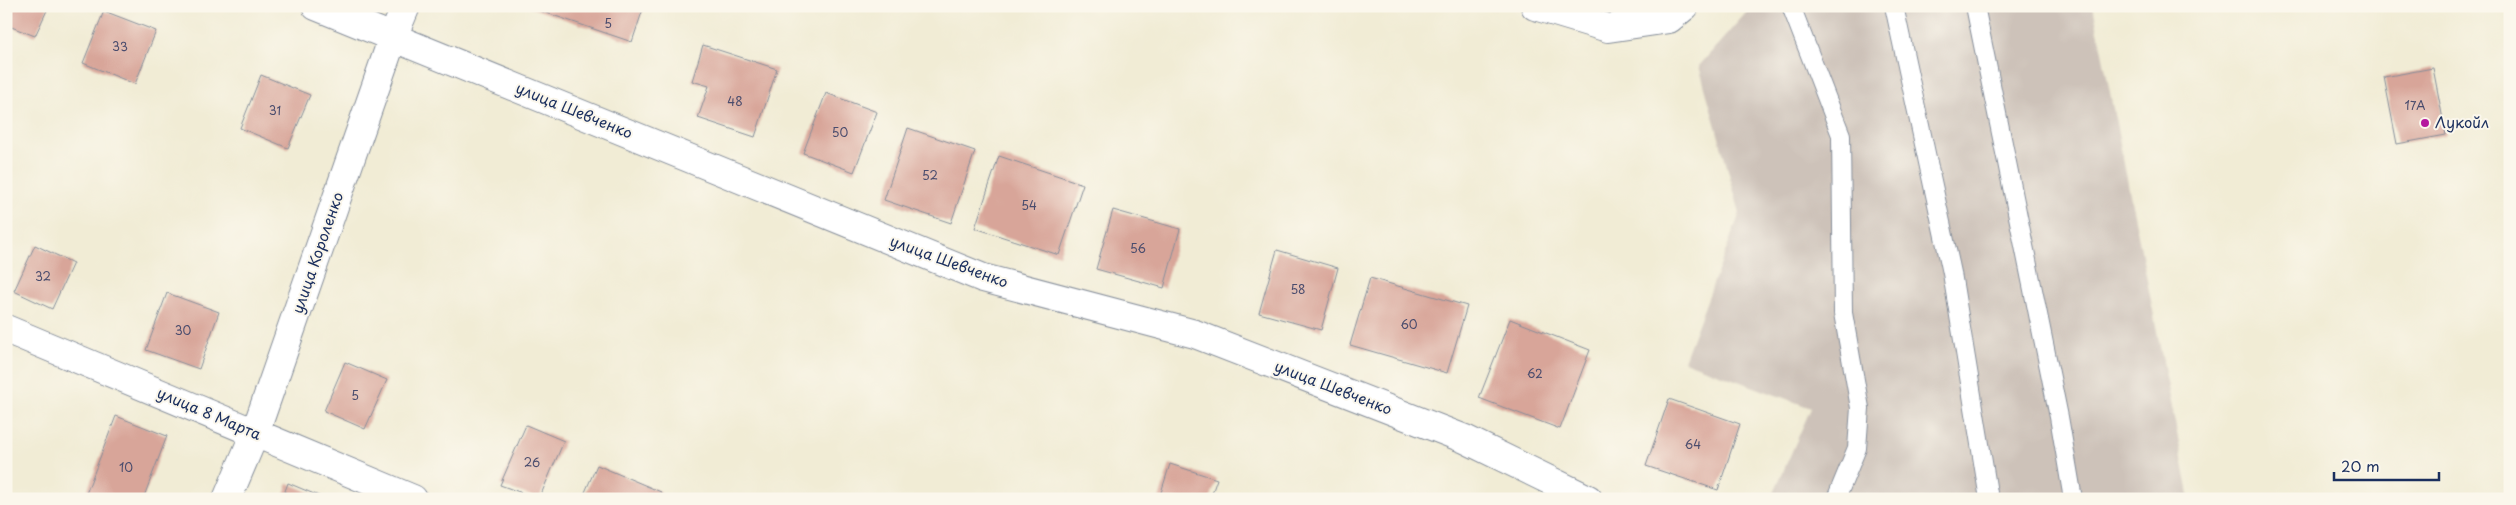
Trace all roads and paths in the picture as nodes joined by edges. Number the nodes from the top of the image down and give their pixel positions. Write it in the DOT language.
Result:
graph roads {
  1 [pos="316,6"];
  2 [pos="406,6"];
  3 [pos="1536,6"];
  4 [pos="1685,6"];
  5 [pos="1791,6"];
  6 [pos="1894,6"];
  7 [pos="1975,6"];
  8 [pos="393,37"];
  9 [pos="6,329"];
  10 [pos="255,433"];
  11 [pos="227,499"];
  12 [pos="413,499"];
  13 [pos="1588,499"];
  14 [pos="1836,499"];
  15 [pos="1989,499"];
  16 [pos="2073,499"];
  1 -- 8 [label="street, улица Шевченко"];
  2 -- 8 [label="street, улица Короленко"];
  3 -- 4 [label="street"];
  5 -- 14 [label="lane"];
  6 -- 15 [label="lane"];
  7 -- 16 [label="lane"];
  8 -- 10 [label="street, улица Короленко"];
  8 -- 13 [label="street, улица Шевченко"];
  9 -- 10 [label="street, улица 8 Марта"];
  10 -- 11 [label="street, улица Короленко"];
  10 -- 12 [label="street, улица 8 Марта"];
}
